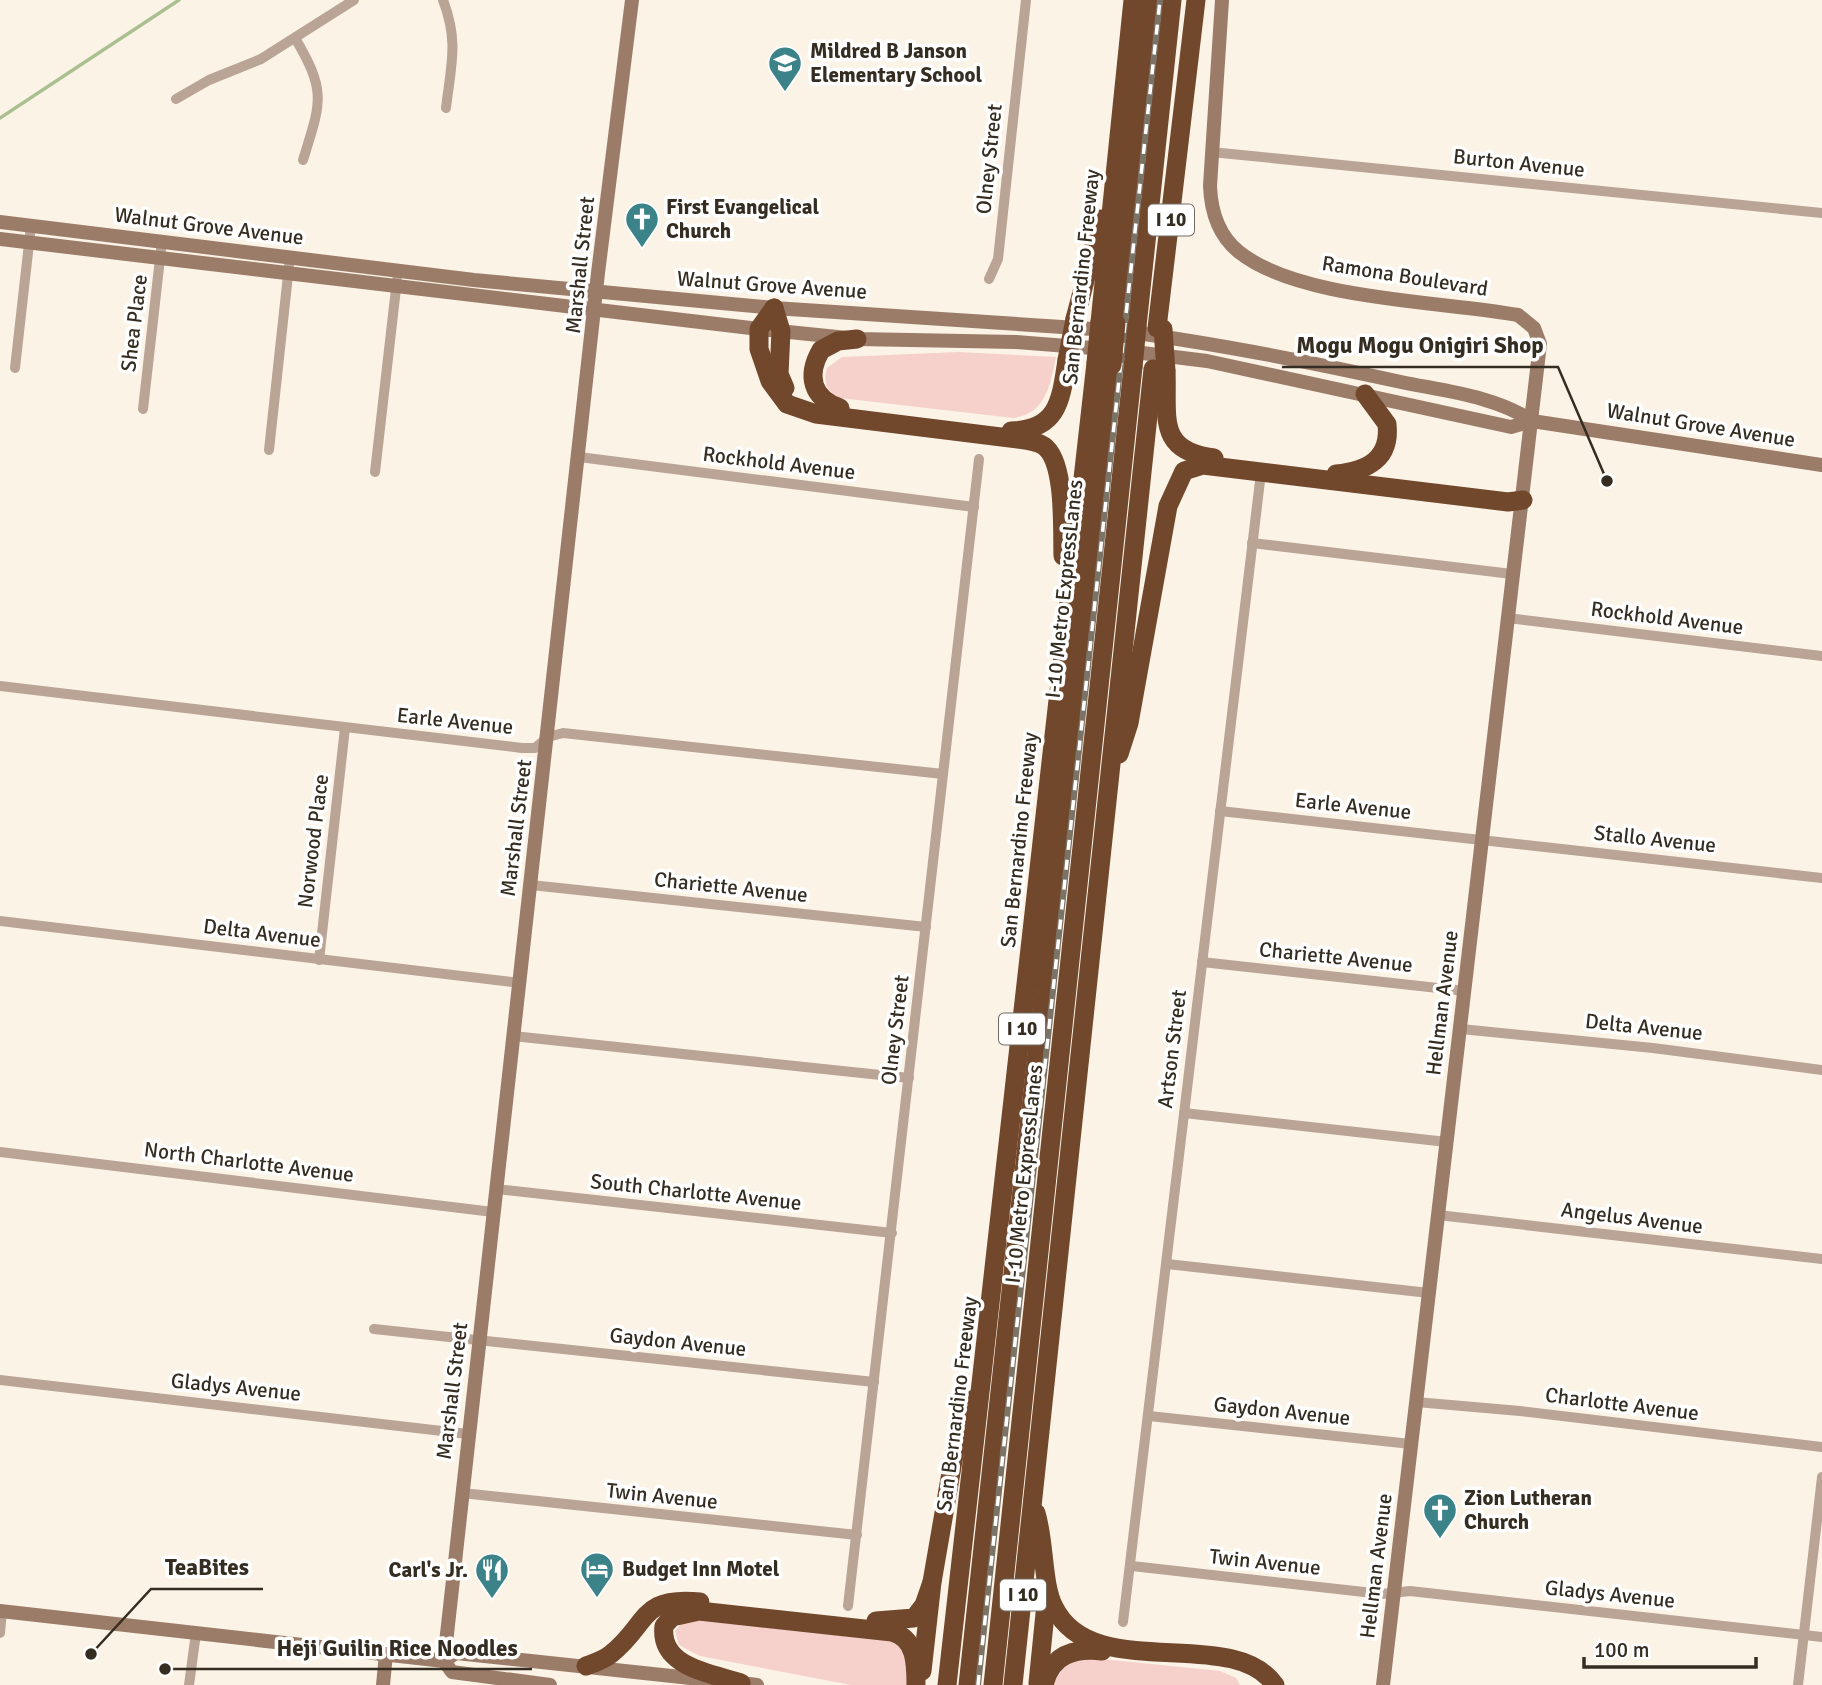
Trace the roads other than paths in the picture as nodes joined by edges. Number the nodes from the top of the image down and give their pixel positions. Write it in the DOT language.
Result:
graph roads {
  1 [pos="354,0"];
  2 [pos="443,0"];
  3 [pos="632,0"];
  4 [pos="1026,0"];
  5 [pos="1133,0"];
  6 [pos="1151,0"];
  7 [pos="1172,0"];
  8 [pos="1196,0"];
  9 [pos="1222,0"];
  10 [pos="295,38"];
  11 [pos="176,99"];
  12 [pos="446,108"];
  13 [pos="1211,152"];
  14 [pos="303,160"];
  15 [pos="1116,160"];
  16 [pos="1822,213"];
  17 [pos="0,222"];
  18 [pos="32,226"];
  19 [pos="0,239"];
  20 [pos="162,241"];
  21 [pos="29,243"];
  22 [pos="290,256"];
  23 [pos="160,258"];
  24 [pos="398,270"];
  25 [pos="288,274"];
  26 [pos="989,279"];
  27 [pos="396,287"];
  28 [pos="598,292"];
  29 [pos="596,308"];
  30 [pos="774,308"];
  31 [pos="1108,323"];
  32 [pos="1534,328"];
  33 [pos="759,329"];
  34 [pos="781,331"];
  35 [pos="857,339"];
  36 [pos="1104,364"];
  37 [pos="15,368"];
  38 [pos="1160,370"];
  39 [pos="1365,394"];
  40 [pos="840,408"];
  41 [pos="143,409"];
  42 [pos="1532,421"];
  43 [pos="269,450"];
  44 [pos="579,457"];
  45 [pos="979,459"];
  46 [pos="1822,465"];
  47 [pos="375,472"];
  48 [pos="1336,474"];
  49 [pos="1260,481"];
  50 [pos="1523,500"];
  51 [pos="974,507"];
  52 [pos="1252,543"];
  53 [pos="1512,574"];
  54 [pos="1066,610"];
  55 [pos="1508,618"];
  56 [pos="1822,656"];
  57 [pos="0,686"];
  58 [pos="345,728"];
  59 [pos="548,737"];
  60 [pos="943,774"];
  61 [pos="1106,799"];
  62 [pos="1220,811"];
  63 [pos="1483,839"];
  64 [pos="1822,878"];
  65 [pos="531,885"];
  66 [pos="0,921"];
  67 [pos="926,927"];
  68 [pos="319,960"];
  69 [pos="1202,962"];
  70 [pos="520,983"];
  71 [pos="1465,991"];
  72 [pos="1461,1029"];
  73 [pos="513,1036"];
  74 [pos="1822,1069"];
  75 [pos="909,1078"];
  76 [pos="1184,1113"];
  77 [pos="1447,1142"];
  78 [pos="0,1152"];
  79 [pos="496,1189"];
  80 [pos="493,1212"];
  81 [pos="1438,1215"];
  82 [pos="892,1233"];
  83 [pos="1822,1259"];
  84 [pos="1167,1264"];
  85 [pos="1429,1293"];
  86 [pos="373,1329"];
  87 [pos="479,1341"];
  88 [pos="983,1379"];
  89 [pos="0,1380"];
  90 [pos="874,1382"];
  91 [pos="1416,1402"];
  92 [pos="1149,1416"];
  93 [pos="468,1434"];
  94 [pos="1411,1444"];
  95 [pos="1822,1447"];
  96 [pos="1822,1477"];
  97 [pos="462,1493"];
  98 [pos="1033,1505"];
  99 [pos="857,1535"];
  100 [pos="1132,1566"];
  101 [pos="932,1582"];
  102 [pos="1048,1590"];
  103 [pos="1394,1592"];
  104 [pos="848,1606"];
  105 [pos="1,1611"];
  106 [pos="1123,1622"];
  107 [pos="0,1633"];
  108 [pos="196,1633"];
  109 [pos="1804,1635"];
  110 [pos="1822,1637"];
  111 [pos="386,1654"];
  112 [pos="444,1661"];
  113 [pos="586,1666"];
  114 [pos="749,1684"];
  115 [pos="189,1685"];
  116 [pos="383,1685"];
  117 [pos="550,1685"];
  118 [pos="917,1685"];
  119 [pos="947,1685"];
  120 [pos="968,1685"];
  121 [pos="993,1685"];
  122 [pos="1013,1685"];
  123 [pos="1038,1685"];
  124 [pos="1044,1685"];
  125 [pos="1251,1685"];
  126 [pos="1275,1685"];
  127 [pos="1383,1685"];
  128 [pos="1798,1685"];
  1 -- 10 [label="street"];
  2 -- 12 [label="street"];
  3 -- 28 [label="main road, Marshall Street"];
  4 -- 26 [label="street, Olney Street"];
  5 -- 15 [label="highway, San Bernardino Freeway"];
  6 -- 31 [label="highway, I-10 Metro ExpressLanes"];
  7 -- 121 [label="highway, I-10 Metro ExpressLanes, bridge"];
  8 -- 38 [label="highway, I 10, bridge"];
  9 -- 13 [label="main road, Ramona Boulevard"];
  10 -- 11 [label="street"];
  10 -- 14 [label="street"];
  13 -- 16 [label="street, Burton Avenue"];
  13 -- 32 [label="main road, Ramona Boulevard"];
  15 -- 31 [label="highway, San Bernardino Freeway"];
  15 -- 40 [label="highway, bridge"];
  17 -- 18 [label="main road, Walnut Grove Avenue"];
  18 -- 20 [label="main road, Walnut Grove Avenue"];
  18 -- 21 [label="street"];
  19 -- 21 [label="main road, Walnut Grove Avenue"];
  20 -- 22 [label="main road, Walnut Grove Avenue"];
  20 -- 23 [label="street, Shea Place"];
  21 -- 23 [label="main road, Walnut Grove Avenue"];
  21 -- 37 [label="street"];
  22 -- 24 [label="main road, Walnut Grove Avenue"];
  22 -- 25 [label="street"];
  23 -- 25 [label="main road, Walnut Grove Avenue"];
  23 -- 41 [label="street, Shea Place"];
  24 -- 27 [label="street"];
  24 -- 28 [label="main road, Walnut Grove Avenue"];
  25 -- 27 [label="main road, Walnut Grove Avenue"];
  25 -- 43 [label="street"];
  27 -- 29 [label="main road, Walnut Grove Avenue"];
  27 -- 47 [label="street"];
  28 -- 29 [label="main road, Marshall Street"];
  28 -- 30 [label="main road, Walnut Grove Avenue"];
  29 -- 33 [label="main road, Walnut Grove Avenue"];
  29 -- 44 [label="main road, Marshall Street"];
  30 -- 33 [label="highway"];
  30 -- 34 [label="highway"];
  30 -- 42 [label="main road, Walnut Grove Avenue"];
  31 -- 36 [label="highway, I-10 Metro ExpressLanes, bridge"];
  32 -- 42 [label="main road, Hellman Avenue"];
  33 -- 34 [label="main road, Walnut Grove Avenue"];
  33 -- 54 [label="highway"];
  34 -- 35 [label="main road, Walnut Grove Avenue"];
  34 -- 40 [label="highway"];
  35 -- 39 [label="main road, Walnut Grove Avenue"];
  35 -- 40 [label="highway"];
  36 -- 54 [label="highway, San Bernardino Freeway / I 10"];
  36 -- 120 [label="highway, I-10 Metro ExpressLanes"];
  38 -- 48 [label="highway"];
  38 -- 61 [label="highway, I 10"];
  39 -- 42 [label="main road, Walnut Grove Avenue"];
  39 -- 48 [label="highway"];
  42 -- 46 [label="main road, Walnut Grove Avenue"];
  42 -- 50 [label="main road, Hellman Avenue"];
  44 -- 51 [label="street, Rockhold Avenue"];
  44 -- 59 [label="main road, Marshall Street"];
  45 -- 51 [label="street, Olney Street"];
  48 -- 50 [label="highway"];
  49 -- 52 [label="street, Artson Street"];
  50 -- 53 [label="main road, Hellman Avenue"];
  50 -- 61 [label="highway"];
  51 -- 60 [label="street, Olney Street"];
  52 -- 53 [label="street"];
  52 -- 62 [label="street, Artson Street"];
  53 -- 55 [label="main road, Hellman Avenue"];
  54 -- 88 [label="highway, San Bernardino Freeway / I 10"];
  55 -- 56 [label="street, Rockhold Avenue"];
  55 -- 63 [label="main road, Hellman Avenue"];
  57 -- 58 [label="street, Earle Avenue"];
  58 -- 59 [label="street, Earle Avenue"];
  58 -- 68 [label="street, Norwood Place"];
  59 -- 60 [label="street, Earle Avenue"];
  59 -- 65 [label="main road, Marshall Street"];
  60 -- 67 [label="street, Olney Street"];
  61 -- 98 [label="highway, I 10"];
  62 -- 63 [label="street, Earle Avenue"];
  62 -- 69 [label="street, Artson Street"];
  63 -- 64 [label="street, Stallo Avenue"];
  63 -- 71 [label="main road, Hellman Avenue"];
  65 -- 67 [label="street, Chariette Avenue"];
  65 -- 70 [label="main road, Marshall Street"];
  66 -- 68 [label="street, Delta Avenue"];
  67 -- 75 [label="street, Olney Street"];
  68 -- 70 [label="street, Delta Avenue"];
  69 -- 71 [label="street, Chariette Avenue"];
  69 -- 76 [label="street, Artson Street"];
  70 -- 73 [label="main road, Marshall Street"];
  71 -- 72 [label="main road, Hellman Avenue"];
  72 -- 74 [label="street, Delta Avenue"];
  72 -- 77 [label="main road, Hellman Avenue"];
  73 -- 75 [label="street"];
  73 -- 79 [label="main road, Marshall Street"];
  75 -- 82 [label="street, Olney Street"];
  76 -- 77 [label="street"];
  76 -- 84 [label="street, Artson Street"];
  77 -- 81 [label="main road, Hellman Avenue"];
  78 -- 80 [label="street, North Charlotte Avenue"];
  79 -- 80 [label="main road, Marshall Street"];
  79 -- 82 [label="street, South Charlotte Avenue"];
  80 -- 87 [label="main road, Marshall Street"];
  81 -- 83 [label="street, Angelus Avenue"];
  81 -- 85 [label="main road, Hellman Avenue"];
  82 -- 90 [label="street, Olney Street"];
  84 -- 85 [label="street"];
  84 -- 92 [label="street, Artson Street"];
  85 -- 91 [label="main road, Hellman Avenue"];
  86 -- 87 [label="street, Gaydon Avenue"];
  87 -- 90 [label="street, Gaydon Avenue"];
  87 -- 93 [label="main road, Marshall Street"];
  88 -- 101 [label="highway"];
  88 -- 119 [label="highway, San Bernardino Freeway / I 10"];
  89 -- 93 [label="street, Gladys Avenue"];
  90 -- 99 [label="street, Olney Street"];
  91 -- 94 [label="main road, Hellman Avenue"];
  91 -- 95 [label="street, Charlotte Avenue"];
  92 -- 94 [label="street, Gaydon Avenue"];
  92 -- 100 [label="street, Artson Street"];
  93 -- 97 [label="main road, Marshall Street"];
  94 -- 103 [label="main road, Hellman Avenue"];
  96 -- 109 [label="street"];
  97 -- 99 [label="street, Twin Avenue"];
  97 -- 112 [label="main road, Marshall Street"];
  98 -- 102 [label="highway"];
  98 -- 122 [label="highway, I 10"];
  99 -- 104 [label="street, Olney Street"];
  100 -- 103 [label="street, Twin Avenue"];
  100 -- 106 [label="street, Artson Street"];
  101 -- 113 [label="highway"];
  101 -- 118 [label="highway"];
  102 -- 123 [label="highway"];
  102 -- 126 [label="highway"];
  103 -- 109 [label="street, Gladys Avenue"];
  103 -- 127 [label="main road, Hellman Avenue"];
  105 -- 107 [label="street"];
  105 -- 108 [label="main road"];
  108 -- 111 [label="main road"];
  108 -- 115 [label="street"];
  109 -- 110 [label="street, Gladys Avenue"];
  109 -- 128 [label="street"];
  111 -- 112 [label="main road"];
  111 -- 116 [label="main road"];
  112 -- 113 [label="main road"];
  112 -- 117 [label="main road"];
  113 -- 114 [label="main road"];
  114 -- 118 [label="highway"];
  124 -- 125 [label="highway"];
}
